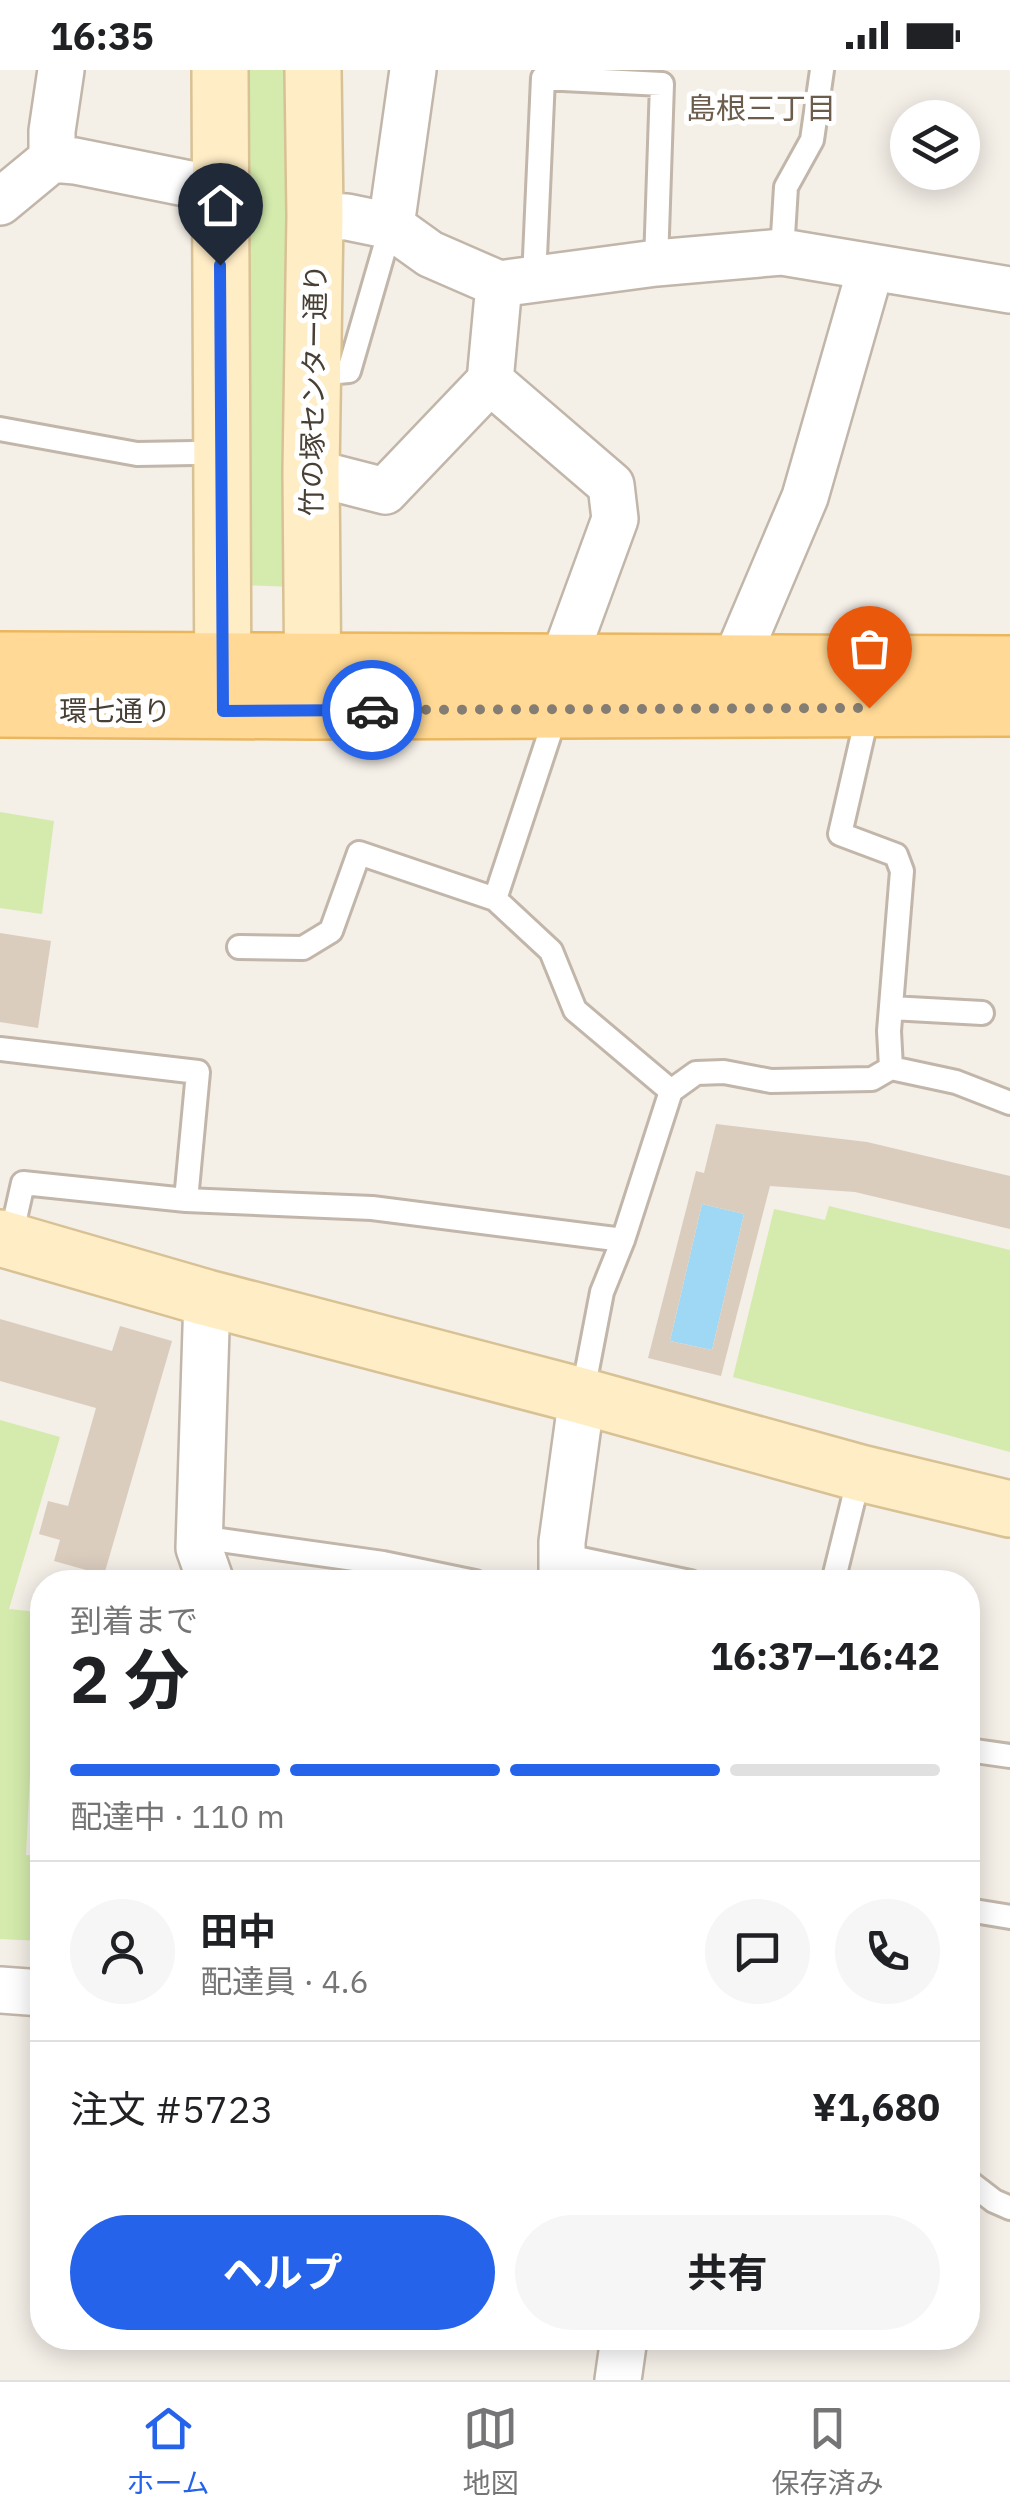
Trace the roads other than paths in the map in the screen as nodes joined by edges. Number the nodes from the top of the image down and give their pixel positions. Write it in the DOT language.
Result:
graph roads {
  1 [pos="61,70"];
  2 [pos="220,70"];
  3 [pos="313,70"];
  4 [pos="413,70"];
  5 [pos="822,70"];
  6 [pos="52,159"];
  7 [pos="220,190"];
  8 [pos="0,202"];
  9 [pos="315,216"];
  10 [pos="391,226"];
  11 [pos="782,252"];
  12 [pos="656,263"];
  13 [pos="870,267"];
  14 [pos="1008,281"];
  15 [pos="516,282"];
  16 [pos="314,374"];
  17 [pos="490,381"];
  18 [pos="0,429"];
  19 [pos="194,453"];
  20 [pos="311,472"];
  21 [pos="0,660"];
  22 [pos="735,662"];
  23 [pos="1010,664"];
  24 [pos="560,685"];
  25 [pos="222,686"];
  26 [pos="314,686"];
  27 [pos="869,708"];
  28 [pos="1010,708"];
  29 [pos="0,710"];
  30 [pos="495,899"];
  31 [pos="239,947"];
  32 [pos="891,1008"];
  33 [pos="982,1013"];
  34 [pos="0,1048"];
  35 [pos="891,1068"];
  36 [pos="670,1091"];
  37 [pos="1010,1103"];
  38 [pos="186,1200"];
  39 [pos="5,1240"];
  40 [pos="623,1240"];
  41 [pos="207,1298"];
  42 [pos="582,1396"];
  43 [pos="860,1473"];
  44 [pos="1010,1509"];
  45 [pos="199,1537"];
  46 [pos="562,1569"];
  47 [pos="207,1570"];
  48 [pos="417,1570"];
  49 [pos="836,1570"];
  50 [pos="980,1752"];
  51 [pos="1010,1756"];
  52 [pos="980,1912"];
  53 [pos="1010,1917"];
  54 [pos="0,1990"];
  55 [pos="30,1992"];
  56 [pos="980,2190"];
  57 [pos="1010,2208"];
  58 [pos="622,2350"];
  59 [pos="618,2380"];
  1 -- 6 [label="street"];
  2 -- 7 [label="street"];
  3 -- 9 [label="street, 竹の塚センター通り"];
  4 -- 10 [label="street"];
  5 -- 11 [label="lane"];
  6 -- 7 [label="street"];
  6 -- 8 [label="street"];
  7 -- 25 [label="street"];
  9 -- 10 [label="street"];
  9 -- 16 [label="street, 竹の塚センター通り"];
  10 -- 15 [label="street"];
  10 -- 16 [label="lane"];
  11 -- 12 [label="street"];
  11 -- 13 [label="street"];
  12 -- 15 [label="street"];
  12 -- 15 [label="lane"];
  13 -- 14 [label="street"];
  13 -- 22 [label="street"];
  15 -- 17 [label="street"];
  16 -- 20 [label="street, 竹の塚センター通り"];
  17 -- 20 [label="street"];
  17 -- 24 [label="street"];
  18 -- 19 [label="lane"];
  20 -- 26 [label="street, 竹の塚センター通り"];
  21 -- 25 [label="main road, 環七通り"];
  22 -- 23 [label="main road, 環七通り"];
  22 -- 24 [label="main road, 環七通り"];
  24 -- 26 [label="main road, 環七通り"];
  24 -- 27 [label="main road, 環七通り"];
  24 -- 30 [label="lane"];
  25 -- 26 [label="main road, 環七通り"];
  25 -- 29 [label="main road, 環七通り"];
  27 -- 28 [label="main road, 環七通り"];
  27 -- 32 [label="lane"];
  30 -- 31 [label="lane"];
  30 -- 36 [label="lane"];
  32 -- 33 [label="lane"];
  32 -- 35 [label="lane"];
  34 -- 38 [label="lane"];
  35 -- 36 [label="lane"];
  35 -- 37 [label="lane"];
  36 -- 40 [label="lane"];
  38 -- 39 [label="lane"];
  38 -- 40 [label="lane"];
  39 -- 41 [label="street"];
  40 -- 42 [label="lane"];
  41 -- 42 [label="street"];
  41 -- 45 [label="street"];
  42 -- 43 [label="street"];
  42 -- 46 [label="street"];
  43 -- 44 [label="street"];
  43 -- 49 [label="lane"];
  45 -- 47 [label="street"];
  45 -- 48 [label="lane"];
  50 -- 51 [label="lane"];
  52 -- 53 [label="lane"];
  54 -- 55 [label="street"];
  56 -- 57 [label="lane"];
  58 -- 59 [label="street"];
}
